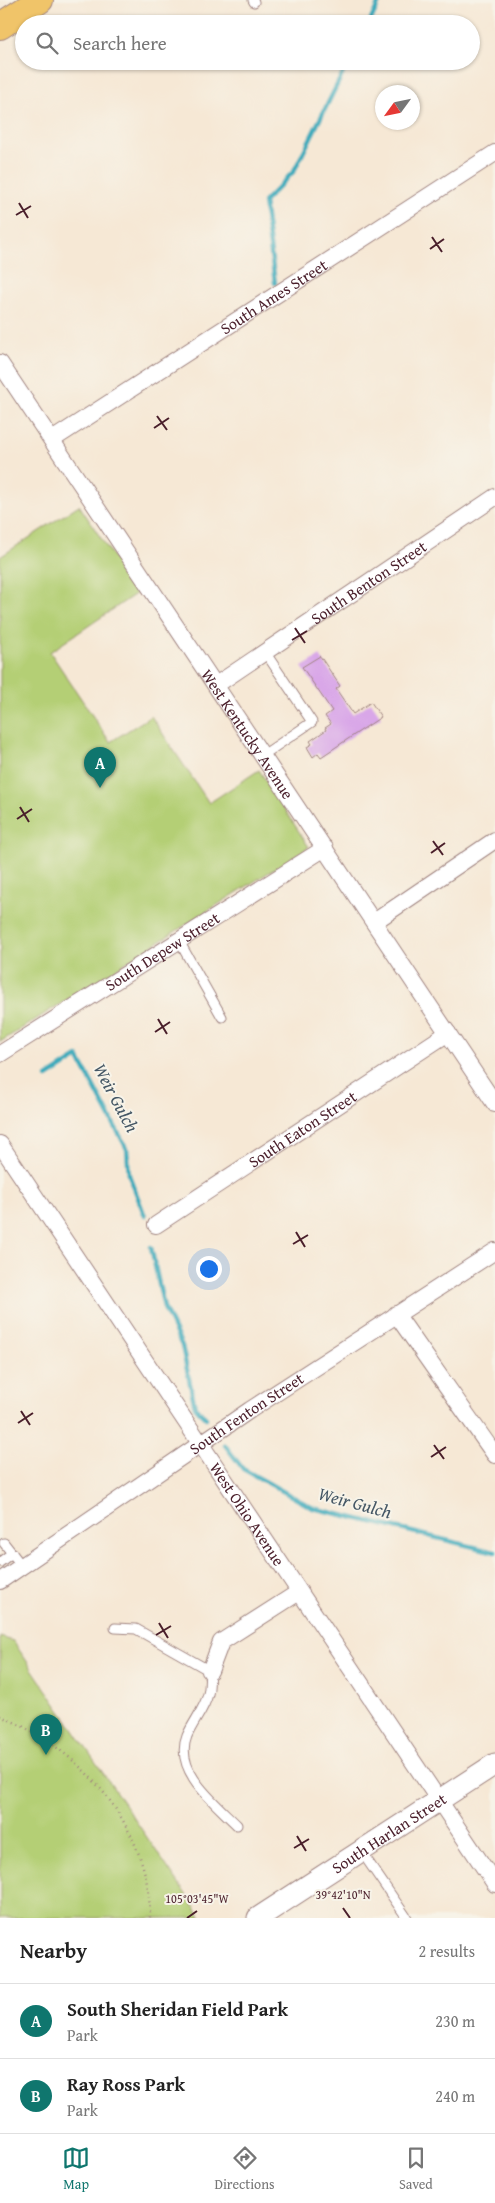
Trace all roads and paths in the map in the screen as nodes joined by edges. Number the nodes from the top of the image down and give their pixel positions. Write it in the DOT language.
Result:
graph roads {
  1 [pos="35,1"];
  2 [pos="15,15"];
  3 [pos="15,15"];
  4 [pos="0,26"];
  5 [pos="495,152"];
  6 [pos="0,363"];
  7 [pos="52,440"];
  8 [pos="495,496"];
  9 [pos="265,652"];
  10 [pos="216,685"];
  11 [pos="263,755"];
  12 [pos="495,840"];
  13 [pos="325,848"];
  14 [pos="374,922"];
  15 [pos="179,941"];
  16 [pos="222,1016"];
  17 [pos="448,1033"];
  18 [pos="0,1054"];
  19 [pos="495,1104"];
  20 [pos="1,1147"];
  21 [pos="156,1225"];
  22 [pos="495,1251"];
  23 [pos="396,1314"];
  24 [pos="202,1444"];
  25 [pos="495,1455"];
  26 [pos="4,1543"];
  27 [pos="17,1560"];
  28 [pos="0,1562"];
  29 [pos="0,1581"];
  30 [pos="299,1592"];
  31 [pos="116,1628"];
  32 [pos="210,1671"];
  33 [pos="0,1716"];
  34 [pos="495,1764"];
  35 [pos="439,1800"];
  36 [pos="237,1825"];
  37 [pos="361,1851"];
  38 [pos="495,1884"];
  39 [pos="150,1918"];
  40 [pos="258,1918"];
  41 [pos="407,1918"];
  1 -- 2 [label="main road"];
  3 -- 4 [label="main road"];
  5 -- 7 [label="street, South Ames Street"];
  6 -- 7 [label="street, West Kentucky Avenue"];
  7 -- 10 [label="street, West Kentucky Avenue"];
  8 -- 9 [label="street, South Benton Street"];
  9 -- 10 [label="street, South Benton Street"];
  9 -- 11 [label="lane"];
  10 -- 11 [label="street, West Kentucky Avenue"];
  11 -- 13 [label="street, West Kentucky Avenue"];
  12 -- 14 [label="street"];
  13 -- 14 [label="street, West Kentucky Avenue"];
  13 -- 15 [label="street, South Depew Street"];
  14 -- 17 [label="street, West Kentucky Avenue"];
  15 -- 16 [label="lane"];
  15 -- 18 [label="street, South Depew Street"];
  17 -- 19 [label="street, West Kentucky Avenue"];
  17 -- 21 [label="street, South Eaton Street"];
  20 -- 24 [label="street, West Ohio Avenue"];
  22 -- 23 [label="street, South Fenton Street"];
  23 -- 24 [label="street, South Fenton Street"];
  23 -- 25 [label="street"];
  24 -- 27 [label="street, South Fenton Street"];
  24 -- 30 [label="street, West Ohio Avenue"];
  26 -- 27 [label="lane"];
  27 -- 28 [label="lane"];
  27 -- 29 [label="street, South Fenton Street"];
  30 -- 32 [label="street"];
  30 -- 35 [label="street, West Ohio Avenue"];
  31 -- 32 [label="lane"];
  32 -- 36 [label="lane"];
  33 -- 39 [label="path"];
  34 -- 35 [label="street, South Harlan Street"];
  35 -- 37 [label="street, South Harlan Street"];
  35 -- 38 [label="street, West Ohio Avenue"];
  37 -- 40 [label="street, South Harlan Street"];
  37 -- 41 [label="lane"];
}
